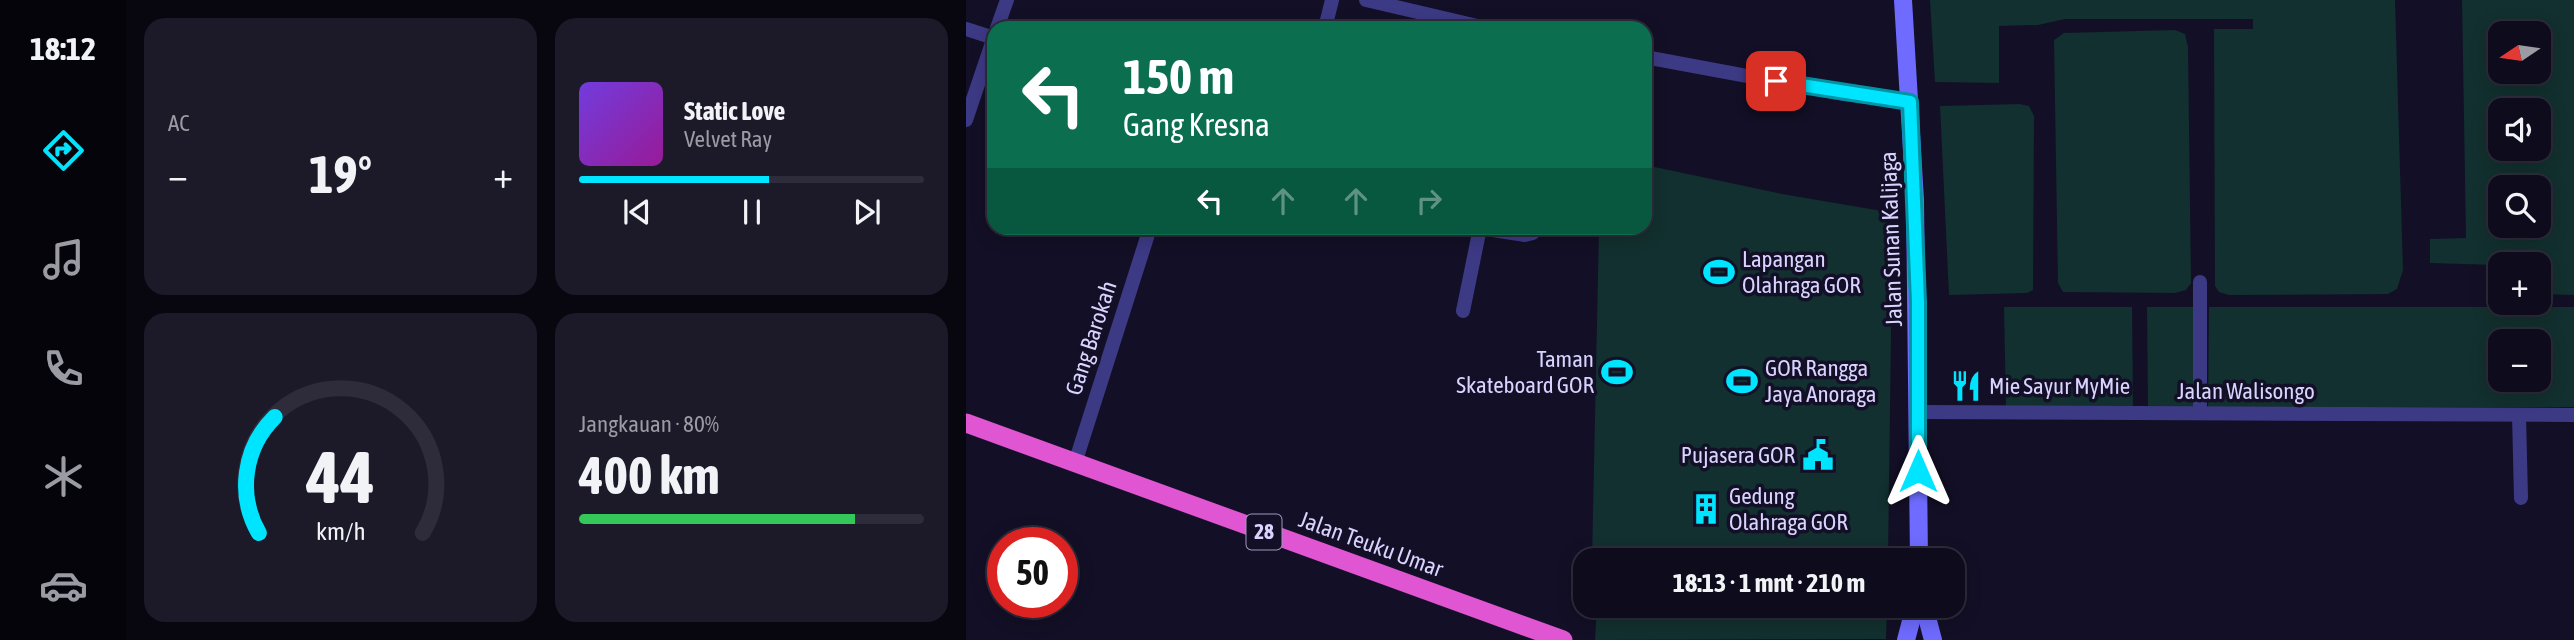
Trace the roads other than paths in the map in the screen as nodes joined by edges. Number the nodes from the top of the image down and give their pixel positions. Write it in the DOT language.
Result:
graph roads {
  1 [pos="1007,0"];
  2 [pos="1332,0"];
  3 [pos="1366,0"];
  4 [pos="1903,0"];
  5 [pos="1000,21"];
  6 [pos="1327,21"];
  7 [pos="1456,21"];
  8 [pos="966,29"];
  9 [pos="987,35"];
  10 [pos="987,58"];
  11 [pos="1652,58"];
  12 [pos="1910,102"];
  13 [pos="966,120"];
  14 [pos="1148,235"];
  15 [pos="1479,235"];
  16 [pos="2200,282"];
  17 [pos="1464,311"];
  18 [pos="1918,412"];
  19 [pos="2200,413"];
  20 [pos="2519,415"];
  21 [pos="2574,415"];
  22 [pos="966,423"];
  23 [pos="1075,463"];
  24 [pos="2521,498"];
  25 [pos="1919,548"];
  26 [pos="1914,618"];
  27 [pos="1919,618"];
  28 [pos="1924,618"];
  29 [pos="1563,640"];
  30 [pos="1906,640"];
  31 [pos="1919,640"];
  32 [pos="1933,640"];
  1 -- 5 [label="street"];
  2 -- 6 [label="street"];
  3 -- 7 [label="street"];
  4 -- 12 [label="main road, Jalan Sunan Kalijaga"];
  8 -- 9 [label="street"];
  10 -- 13 [label="street"];
  11 -- 12 [label="street"];
  12 -- 18 [label="main road, Jalan Sunan Kalijaga"];
  14 -- 23 [label="street, Gang Barokah"];
  15 -- 17 [label="street"];
  16 -- 19 [label="street"];
  18 -- 19 [label="street, Jalan Walisongo"];
  18 -- 25 [label="main road, Jalan Sunan Kalijaga"];
  19 -- 20 [label="street, Jalan Walisongo"];
  20 -- 21 [label="street, Jalan Walisongo"];
  20 -- 24 [label="street"];
  22 -- 23 [label="highway, Jalan Teuku Umar / 28"];
  23 -- 29 [label="highway, Jalan Teuku Umar / 28"];
  26 -- 30 [label="main road"];
  27 -- 31 [label="main road"];
  28 -- 32 [label="main road"];
}
